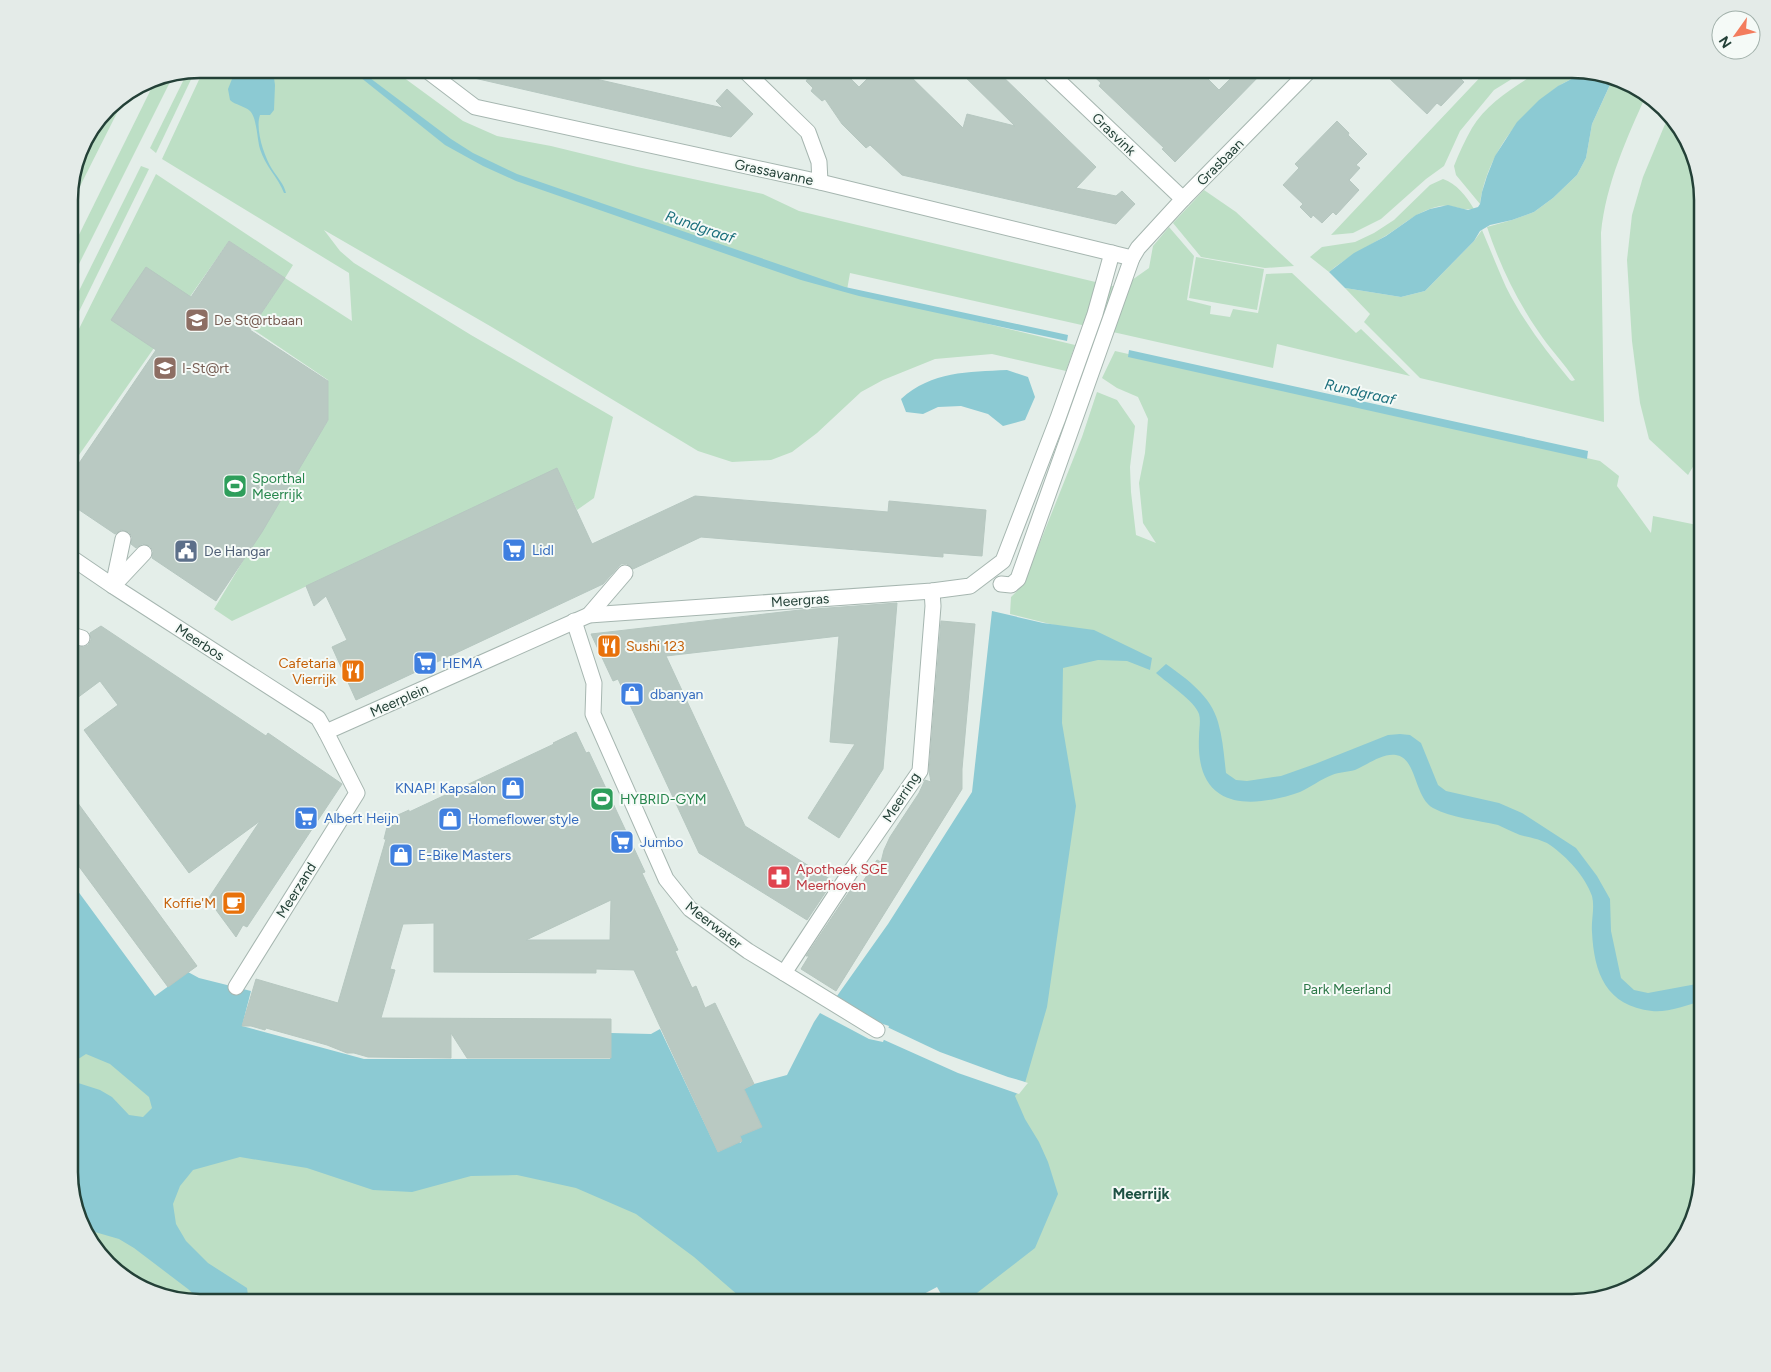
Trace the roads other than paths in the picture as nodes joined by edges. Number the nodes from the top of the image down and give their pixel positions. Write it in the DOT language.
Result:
graph roads {
  1 [pos="438,78"];
  2 [pos="752,78"];
  3 [pos="1055,78"];
  4 [pos="1302,78"];
  5 [pos="820,182"];
  6 [pos="1183,199"];
  7 [pos="1112,253"];
  8 [pos="1132,258"];
  9 [pos="123,539"];
  10 [pos="144,553"];
  11 [pos="78,562"];
  12 [pos="625,573"];
  13 [pos="1001,584"];
  14 [pos="113,586"];
  15 [pos="932,591"];
  16 [pos="589,615"];
  17 [pos="574,621"];
  18 [pos="326,732"];
  19 [pos="784,973"];
  20 [pos="236,987"];
  21 [pos="877,1030"];
  1 -- 5 [label="street, Grassavanne"];
  2 -- 5 [label="street"];
  3 -- 6 [label="street, Grasvink"];
  4 -- 6 [label="street, Grasbaan"];
  5 -- 7 [label="street, Grassavanne"];
  6 -- 8 [label="street, Grasbaan"];
  7 -- 8 [label="street, Grassavanne"];
  7 -- 15 [label="street, Meergras"];
  8 -- 13 [label="street, Grasbaan"];
  9 -- 14 [label="street"];
  10 -- 14 [label="street"];
  11 -- 14 [label="street, Meerbos"];
  12 -- 16 [label="street"];
  14 -- 18 [label="street, Meerbos"];
  15 -- 16 [label="street, Meergras"];
  15 -- 19 [label="street, Meerring"];
  16 -- 17 [label="street, Meerplein"];
  17 -- 18 [label="street, Meerplein"];
  17 -- 19 [label="street, Meerwater"];
  18 -- 20 [label="street, Meerzand"];
  19 -- 21 [label="street, Meerwater"];
}
